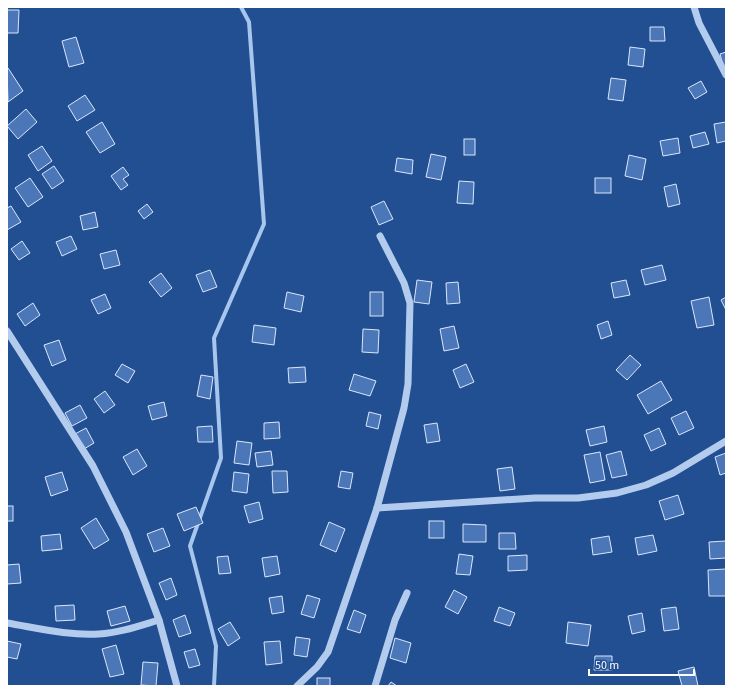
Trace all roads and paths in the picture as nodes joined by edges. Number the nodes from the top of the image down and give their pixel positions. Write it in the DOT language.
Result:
graph roads {
  1 [pos="694,7"];
  2 [pos="726,75"];
  3 [pos="380,236"];
  4 [pos="7,331"];
  5 [pos="726,441"];
  6 [pos="377,508"];
  7 [pos="407,593"];
  8 [pos="159,620"];
  9 [pos="7,623"];
  10 [pos="176,686"];
  11 [pos="297,686"];
  12 [pos="375,686"];
  1 -- 2 [label="street"];
  3 -- 6 [label="street"];
  4 -- 8 [label="street"];
  5 -- 6 [label="street"];
  6 -- 11 [label="street"];
  7 -- 12 [label="street"];
  8 -- 9 [label="street"];
  8 -- 10 [label="street"];
}
